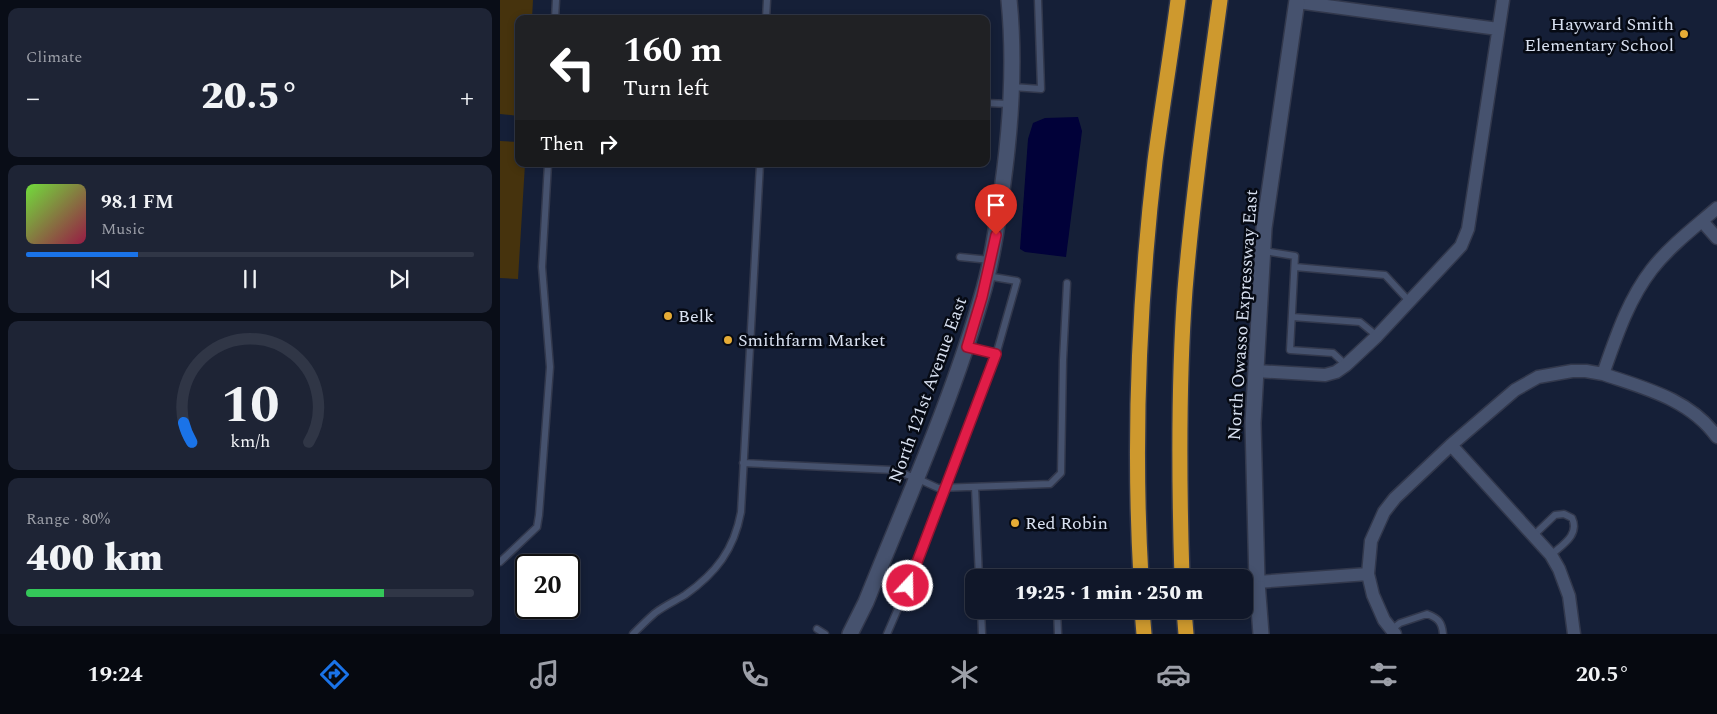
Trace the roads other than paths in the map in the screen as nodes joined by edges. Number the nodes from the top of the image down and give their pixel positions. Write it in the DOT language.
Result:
graph roads {
  1 [pos="556,0"];
  2 [pos="767,0"];
  3 [pos="1009,0"];
  4 [pos="1038,0"];
  5 [pos="1178,0"];
  6 [pos="1220,0"];
  7 [pos="1502,0"];
  8 [pos="1297,1"];
  9 [pos="1336,4"];
  10 [pos="555,15"];
  11 [pos="766,15"];
  12 [pos="1498,29"];
  13 [pos="1011,87"];
  14 [pos="990,103"];
  15 [pos="1010,104"];
  16 [pos="548,167"];
  17 [pos="760,167"];
  18 [pos="1717,208"];
  19 [pos="1702,222"];
  20 [pos="1717,238"];
  21 [pos="1262,251"];
  22 [pos="960,257"];
  23 [pos="990,260"];
  24 [pos="1294,266"];
  25 [pos="987,276"];
  26 [pos="1067,283"];
  27 [pos="1410,301"];
  28 [pos="1292,317"];
  29 [pos="1377,336"];
  30 [pos="967,347"];
  31 [pos="996,354"];
  32 [pos="1346,365"];
  33 [pos="1256,371"];
  34 [pos="1603,374"];
  35 [pos="1717,437"];
  36 [pos="1452,445"];
  37 [pos="744,463"];
  38 [pos="916,478"];
  39 [pos="975,487"];
  40 [pos="946,488"];
  41 [pos="1533,536"];
  42 [pos="1551,555"];
  43 [pos="500,562"];
  44 [pos="979,569"];
  45 [pos="1140,569"];
  46 [pos="1182,569"];
  47 [pos="1368,574"];
  48 [pos="1257,582"];
  49 [pos="981,619"];
  50 [pos="1057,619"];
  51 [pos="1143,619"];
  52 [pos="1185,619"];
  53 [pos="817,629"];
  54 [pos="1393,632"];
  55 [pos="632,634"];
  56 [pos="825,634"];
  57 [pos="850,634"];
  58 [pos="887,634"];
  59 [pos="982,634"];
  60 [pos="1058,634"];
  61 [pos="1144,634"];
  62 [pos="1186,634"];
  63 [pos="1261,634"];
  64 [pos="1443,634"];
  65 [pos="1574,634"];
  1 -- 10 [label="lane"];
  2 -- 11 [label="lane"];
  3 -- 13 [label="street, North 121st Avenue East"];
  4 -- 13 [label="lane"];
  5 -- 45 [label="highway"];
  6 -- 46 [label="highway"];
  7 -- 12 [label="street"];
  8 -- 9 [label="street"];
  8 -- 21 [label="street, North Owasso Expressway East"];
  9 -- 12 [label="street"];
  12 -- 27 [label="street"];
  13 -- 15 [label="street, North 121st Avenue East"];
  14 -- 15 [label="lane"];
  15 -- 23 [label="street, North 121st Avenue East"];
  16 -- 43 [label="lane"];
  17 -- 37 [label="lane"];
  18 -- 19 [label="street"];
  19 -- 20 [label="street"];
  19 -- 34 [label="street"];
  21 -- 24 [label="lane"];
  21 -- 33 [label="street, North Owasso Expressway East"];
  22 -- 23 [label="lane"];
  23 -- 25 [label="street, North 121st Avenue East"];
  24 -- 27 [label="lane"];
  24 -- 28 [label="lane"];
  25 -- 30 [label="street, North 121st Avenue East"];
  25 -- 31 [label="lane"];
  26 -- 39 [label="lane"];
  27 -- 29 [label="street"];
  28 -- 29 [label="lane"];
  28 -- 32 [label="lane"];
  29 -- 32 [label="street"];
  30 -- 31 [label="lane"];
  30 -- 38 [label="street, North 121st Avenue East"];
  31 -- 40 [label="lane"];
  32 -- 33 [label="street"];
  33 -- 48 [label="street, North Owasso Expressway East"];
  34 -- 35 [label="street"];
  34 -- 36 [label="street"];
  36 -- 41 [label="street"];
  36 -- 47 [label="street"];
  37 -- 38 [label="lane"];
  37 -- 55 [label="lane"];
  38 -- 40 [label="lane"];
  38 -- 57 [label="street, North 121st Avenue East"];
  39 -- 40 [label="lane"];
  39 -- 44 [label="lane"];
  40 -- 58 [label="lane"];
  41 -- 42 [label="street"];
  41 -- 42 [label="lane"];
  42 -- 65 [label="street"];
  47 -- 48 [label="street"];
  47 -- 54 [label="street"];
  48 -- 63 [label="street, North Owasso Expressway East"];
  49 -- 59 [label="lane"];
  50 -- 60 [label="lane"];
  51 -- 61 [label="highway"];
  52 -- 62 [label="highway"];
  53 -- 56 [label="lane"];
  54 -- 64 [label="lane"];
}
